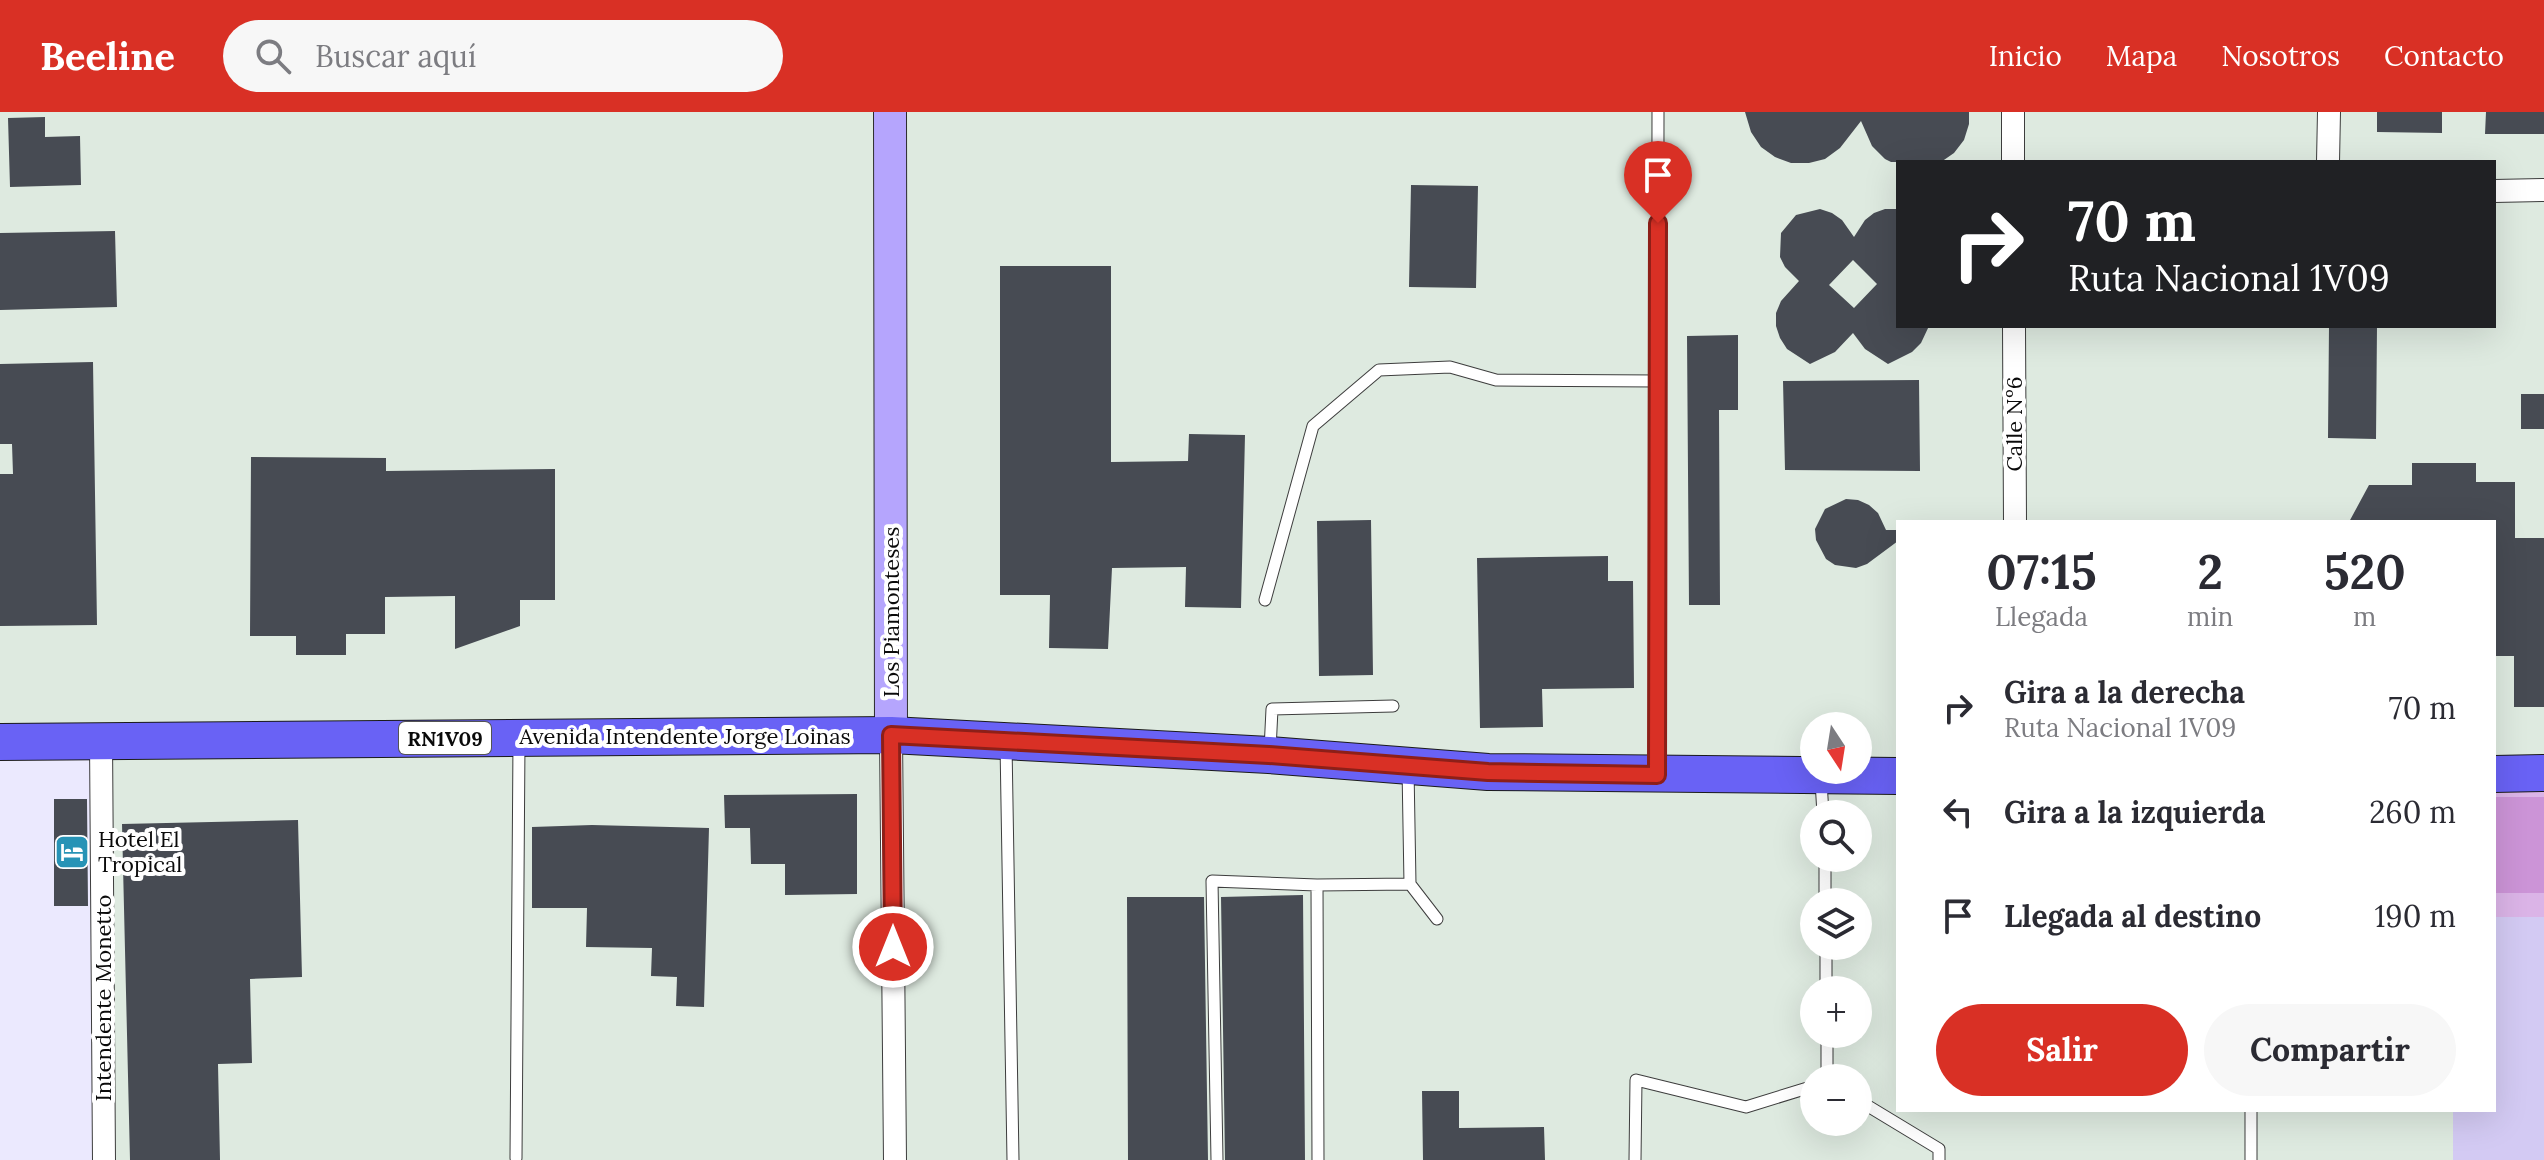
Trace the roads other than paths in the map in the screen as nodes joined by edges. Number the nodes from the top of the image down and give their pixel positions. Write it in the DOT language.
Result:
graph roads {
  1 [pos="890,112"];
  2 [pos="1658,112"];
  3 [pos="2013,112"];
  4 [pos="2329,112"];
  5 [pos="2013,160"];
  6 [pos="2328,160"];
  7 [pos="2544,190"];
  8 [pos="2496,191"];
  9 [pos="2014,328"];
  10 [pos="1658,381"];
  11 [pos="2015,520"];
  12 [pos="1265,600"];
  13 [pos="1393,706"];
  14 [pos="891,735"];
  15 [pos="519,738"];
  16 [pos="1006,739"];
  17 [pos="101,740"];
  18 [pos="0,742"];
  19 [pos="1269,755"];
  20 [pos="1408,766"];
  21 [pos="2544,773"];
  22 [pos="2496,774"];
  23 [pos="1657,775"];
  24 [pos="1800,776"];
  25 [pos="1872,776"];
  26 [pos="1896,776"];
  27 [pos="1410,884"];
  28 [pos="1317,885"];
  29 [pos="1437,919"];
  30 [pos="1800,1090"];
  31 [pos="1872,1108"];
  32 [pos="2251,1112"];
  33 [pos="516,1158"];
  34 [pos="104,1160"];
  35 [pos="895,1160"];
  36 [pos="1013,1160"];
  37 [pos="1217,1160"];
  38 [pos="1318,1160"];
  39 [pos="1635,1160"];
  40 [pos="1939,1160"];
  41 [pos="2251,1160"];
  1 -- 14 [label="main road, Los Piamonteses"];
  2 -- 10 [label="lane"];
  3 -- 5 [label="street"];
  4 -- 6 [label="street"];
  7 -- 8 [label="street"];
  9 -- 11 [label="street, Calle Nº6"];
  10 -- 12 [label="lane"];
  10 -- 23 [label="lane"];
  13 -- 19 [label="lane"];
  14 -- 15 [label="main road, Avenida Intendente Jorge Loinas / RN1V09"];
  14 -- 16 [label="main road, RN1V09"];
  14 -- 35 [label="street, Los Piamonteses"];
  15 -- 17 [label="main road, Avenida Intendente Jorge Loinas / RN1V09"];
  15 -- 33 [label="lane"];
  16 -- 19 [label="main road, RN1V09"];
  16 -- 36 [label="lane"];
  17 -- 18 [label="main road, Avenida Intendente Jorge Loinas / RN1V09"];
  17 -- 34 [label="street, Intendente Monetto"];
  19 -- 20 [label="main road, RN1V09"];
  20 -- 23 [label="main road, RN1V09"];
  20 -- 27 [label="lane"];
  21 -- 22 [label="main road"];
  23 -- 24 [label="main road, RN1V09"];
  25 -- 26 [label="main road, RN1V09"];
  27 -- 28 [label="lane"];
  27 -- 29 [label="lane"];
  28 -- 37 [label="lane"];
  28 -- 38 [label="lane"];
  30 -- 39 [label="lane"];
  31 -- 40 [label="lane"];
  32 -- 41 [label="lane"];
}
